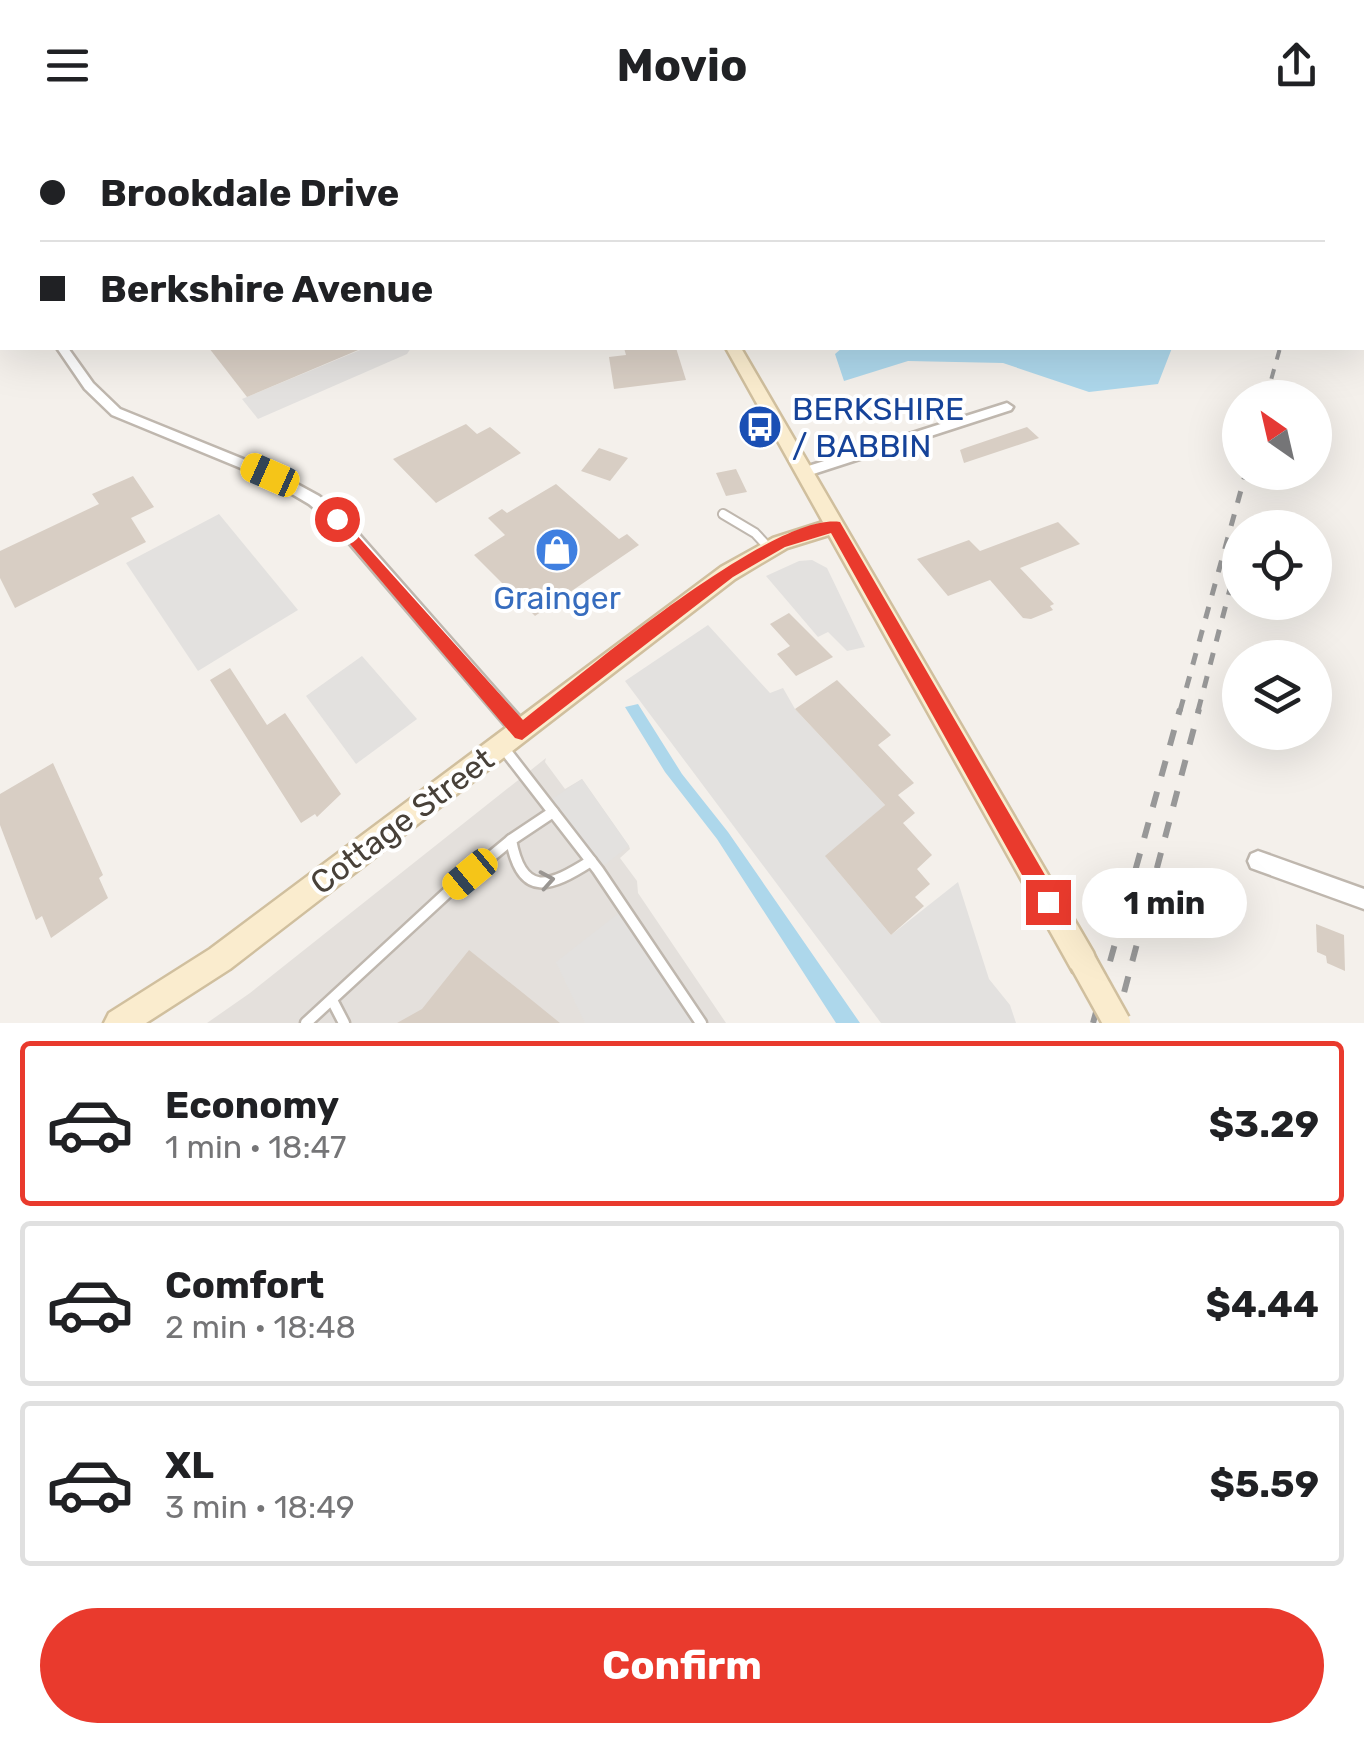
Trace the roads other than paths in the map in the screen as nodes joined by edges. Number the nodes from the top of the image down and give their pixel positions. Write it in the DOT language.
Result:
graph roads {
  1 [pos="64,350"];
  2 [pos="734,350"];
  3 [pos="1006,408"];
  4 [pos="804,472"];
  5 [pos="723,514"];
  6 [pos="834,526"];
  7 [pos="769,548"];
  8 [pos="512,739"];
  9 [pos="554,812"];
  10 [pos="511,840"];
  11 [pos="591,861"];
  12 [pos="1258,861"];
  13 [pos="1364,899"];
  14 [pos="332,1000"];
  15 [pos="119,1023"];
  16 [pos="306,1023"];
  17 [pos="344,1023"];
  18 [pos="701,1023"];
  19 [pos="1117,1023"];
  1 -- 8 [label="street"];
  2 -- 4 [label="main road"];
  3 -- 4 [label="street"];
  4 -- 6 [label="main road"];
  5 -- 7 [label="lane"];
  6 -- 7 [label="main road, Cottage Street"];
  6 -- 19 [label="main road, bridge"];
  7 -- 8 [label="main road, Cottage Street"];
  8 -- 9 [label="lane"];
  8 -- 15 [label="main road, Cottage Street"];
  9 -- 10 [label="lane"];
  9 -- 11 [label="lane"];
  10 -- 11 [label="lane, one-way"];
  10 -- 14 [label="lane"];
  11 -- 18 [label="lane"];
  12 -- 13 [label="street"];
  14 -- 16 [label="lane"];
  14 -- 17 [label="lane"];
}
